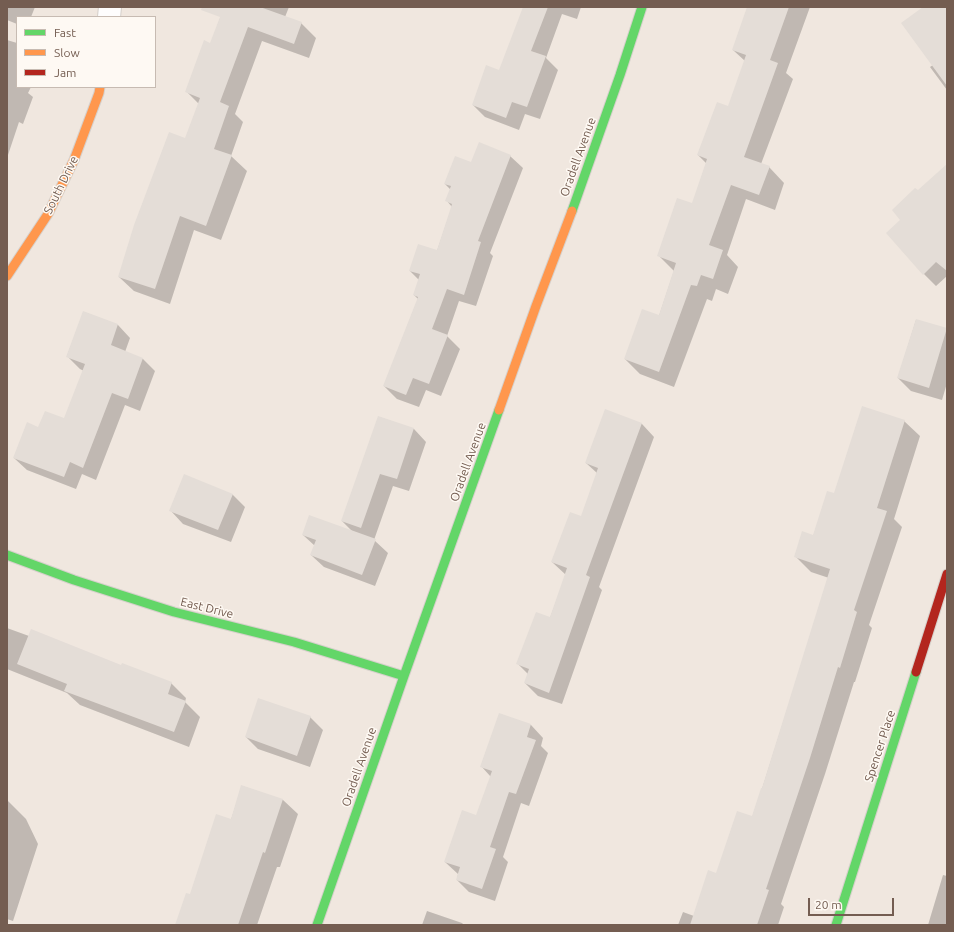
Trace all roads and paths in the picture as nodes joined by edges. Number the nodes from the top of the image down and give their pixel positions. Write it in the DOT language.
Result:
graph roads {
  1 [pos="642,7"];
  2 [pos="100,88"];
  3 [pos="7,276"];
  4 [pos="7,555"];
  5 [pos="947,574"];
  6 [pos="404,676"];
  7 [pos="317,925"];
  8 [pos="836,925"];
  1 -- 6 [label="street, Oradell Avenue"];
  2 -- 3 [label="street, South Drive"];
  4 -- 6 [label="street, East Drive"];
  5 -- 8 [label="street, Spencer Place"];
  6 -- 7 [label="street, Oradell Avenue"];
}
